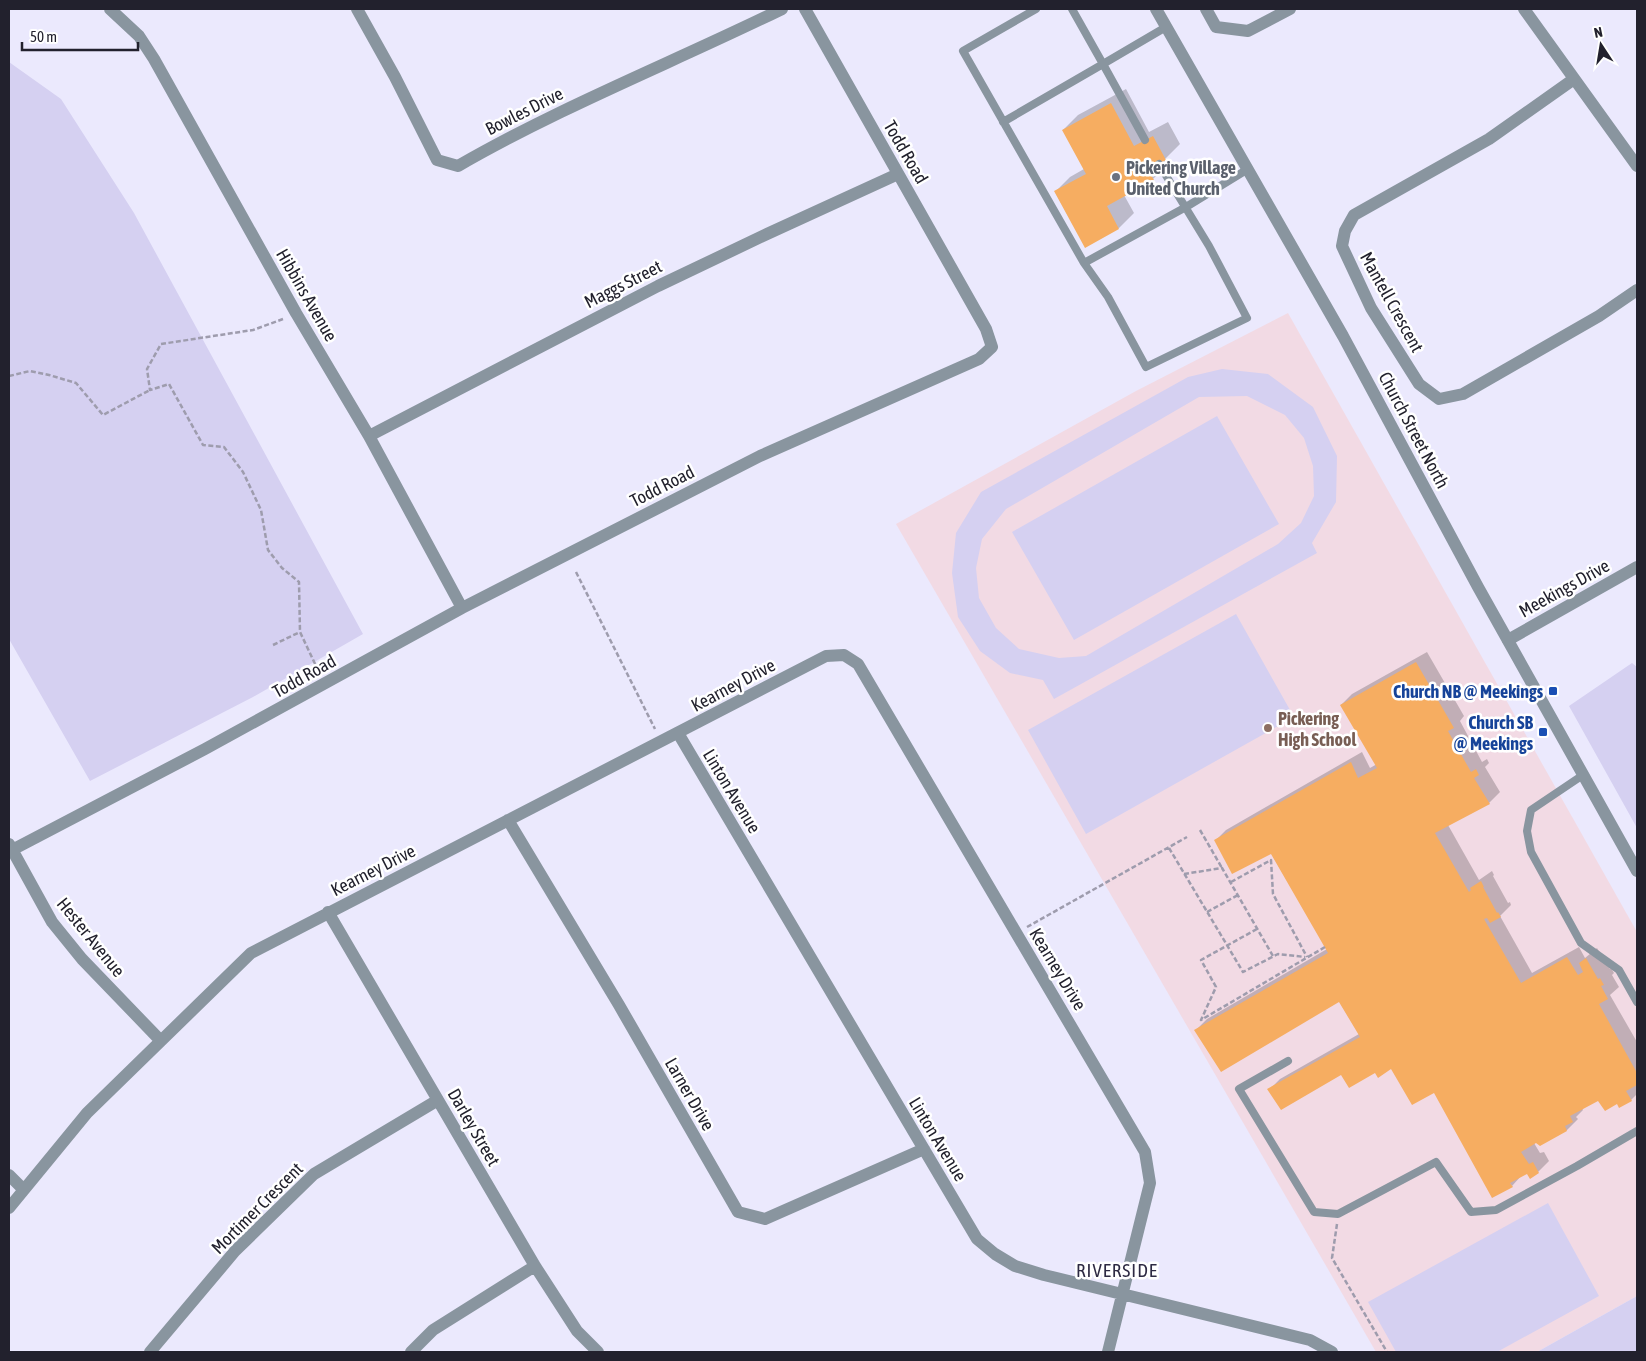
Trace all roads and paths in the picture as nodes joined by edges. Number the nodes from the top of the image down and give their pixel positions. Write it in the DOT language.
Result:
graph roads {
  1 [pos="110,9"];
  2 [pos="357,9"];
  3 [pos="782,9"];
  4 [pos="805,9"];
  5 [pos="1036,9"];
  6 [pos="1072,9"];
  7 [pos="1156,9"];
  8 [pos="1206,9"];
  9 [pos="1290,9"];
  10 [pos="1524,9"];
  11 [pos="1166,27"];
  12 [pos="1103,64"];
  13 [pos="1574,79"];
  14 [pos="1003,122"];
  15 [pos="1145,140"];
  16 [pos="1159,164"];
  17 [pos="1637,166"];
  18 [pos="1248,169"];
  19 [pos="898,174"];
  20 [pos="1186,207"];
  21 [pos="1084,263"];
  22 [pos="1637,290"];
  23 [pos="296,313"];
  24 [pos="9,376"];
  25 [pos="150,390"];
  26 [pos="369,436"];
  27 [pos="1637,567"];
  28 [pos="576,572"];
  29 [pos="462,608"];
  30 [pos="300,632"];
  31 [pos="1508,640"];
  32 [pos="273,645"];
  33 [pos="317,668"];
  34 [pos="678,733"];
  35 [pos="663,741"];
  36 [pos="1583,775"];
  37 [pos="508,820"];
  38 [pos="1200,830"];
  39 [pos="1187,837"];
  40 [pos="10,847"];
  41 [pos="1169,848"];
  42 [pos="1222,868"];
  43 [pos="1637,871"];
  44 [pos="1184,874"];
  45 [pos="1231,882"];
  46 [pos="1238,895"];
  47 [pos="328,912"];
  48 [pos="1207,912"];
  49 [pos="1257,929"];
  50 [pos="1016,933"];
  51 [pos="1227,946"];
  52 [pos="1325,947"];
  53 [pos="1273,956"];
  54 [pos="1307,957"];
  55 [pos="1637,1002"];
  56 [pos="160,1040"];
  57 [pos="1288,1061"];
  58 [pos="438,1100"];
  59 [pos="1637,1131"];
  60 [pos="924,1149"];
  61 [pos="9,1175"];
  62 [pos="23,1189"];
  63 [pos="9,1208"];
  64 [pos="1338,1214"];
  65 [pos="535,1266"];
  66 [pos="1121,1295"];
  67 [pos="150,1352"];
  68 [pos="411,1352"];
  69 [pos="598,1352"];
  70 [pos="1108,1352"];
  71 [pos="1332,1352"];
  72 [pos="1387,1352"];
  1 -- 23 [label="street, Hibbins Avenue"];
  2 -- 3 [label="street, Bowles Drive"];
  4 -- 19 [label="street, Todd Road"];
  5 -- 14 [label="lane"];
  6 -- 12 [label="lane"];
  7 -- 11 [label="street, Church Street North"];
  8 -- 9 [label="street"];
  10 -- 13 [label="street"];
  11 -- 12 [label="lane"];
  11 -- 18 [label="street, Church Street North"];
  12 -- 14 [label="lane"];
  12 -- 15 [label="lane"];
  13 -- 17 [label="street"];
  13 -- 22 [label="street, Mantell Crescent"];
  14 -- 21 [label="lane"];
  16 -- 20 [label="lane"];
  18 -- 20 [label="lane"];
  18 -- 31 [label="street, Church Street North"];
  19 -- 26 [label="street, Maggs Street"];
  19 -- 29 [label="street, Todd Road"];
  20 -- 21 [label="lane"];
  20 -- 21 [label="lane"];
  23 -- 25 [label="path"];
  23 -- 26 [label="street, Hibbins Avenue"];
  24 -- 25 [label="path"];
  25 -- 30 [label="path"];
  26 -- 29 [label="street, Hibbins Avenue"];
  27 -- 31 [label="street, Meekings Drive"];
  28 -- 35 [label="path"];
  29 -- 40 [label="street, Todd Road"];
  30 -- 32 [label="path"];
  30 -- 33 [label="path"];
  31 -- 36 [label="street, Church Street North"];
  34 -- 35 [label="street, Kearney Drive"];
  34 -- 50 [label="street, Kearney Drive"];
  34 -- 60 [label="street, Linton Avenue"];
  35 -- 37 [label="street, Kearney Drive"];
  36 -- 43 [label="street, Church Street North"];
  36 -- 55 [label="lane"];
  37 -- 47 [label="street, Kearney Drive"];
  37 -- 60 [label="street, Larner Drive"];
  38 -- 42 [label="path"];
  39 -- 41 [label="path"];
  40 -- 56 [label="street, Hester Avenue"];
  41 -- 44 [label="path"];
  41 -- 50 [label="path"];
  42 -- 44 [label="path"];
  42 -- 45 [label="path"];
  44 -- 48 [label="path"];
  45 -- 46 [label="path"];
  45 -- 54 [label="path"];
  46 -- 48 [label="path"];
  46 -- 49 [label="path"];
  47 -- 56 [label="street, Kearney Drive"];
  47 -- 58 [label="street, Darley Street"];
  48 -- 51 [label="path"];
  49 -- 51 [label="path"];
  49 -- 53 [label="path"];
  50 -- 66 [label="street, Kearney Drive"];
  51 -- 53 [label="path"];
  51 -- 54 [label="path"];
  52 -- 54 [label="path"];
  53 -- 54 [label="path"];
  56 -- 62 [label="street, Kearney Drive"];
  57 -- 64 [label="lane"];
  58 -- 65 [label="street, Darley Street"];
  58 -- 67 [label="street, Mortimer Crescent"];
  59 -- 64 [label="lane"];
  60 -- 66 [label="street, Linton Avenue"];
  61 -- 62 [label="street"];
  62 -- 63 [label="street, Kearney Drive"];
  64 -- 72 [label="path"];
  65 -- 68 [label="street"];
  65 -- 69 [label="street, Darley Street"];
  66 -- 70 [label="street, Kearney Drive"];
  66 -- 71 [label="street, Linton Avenue"];
}
